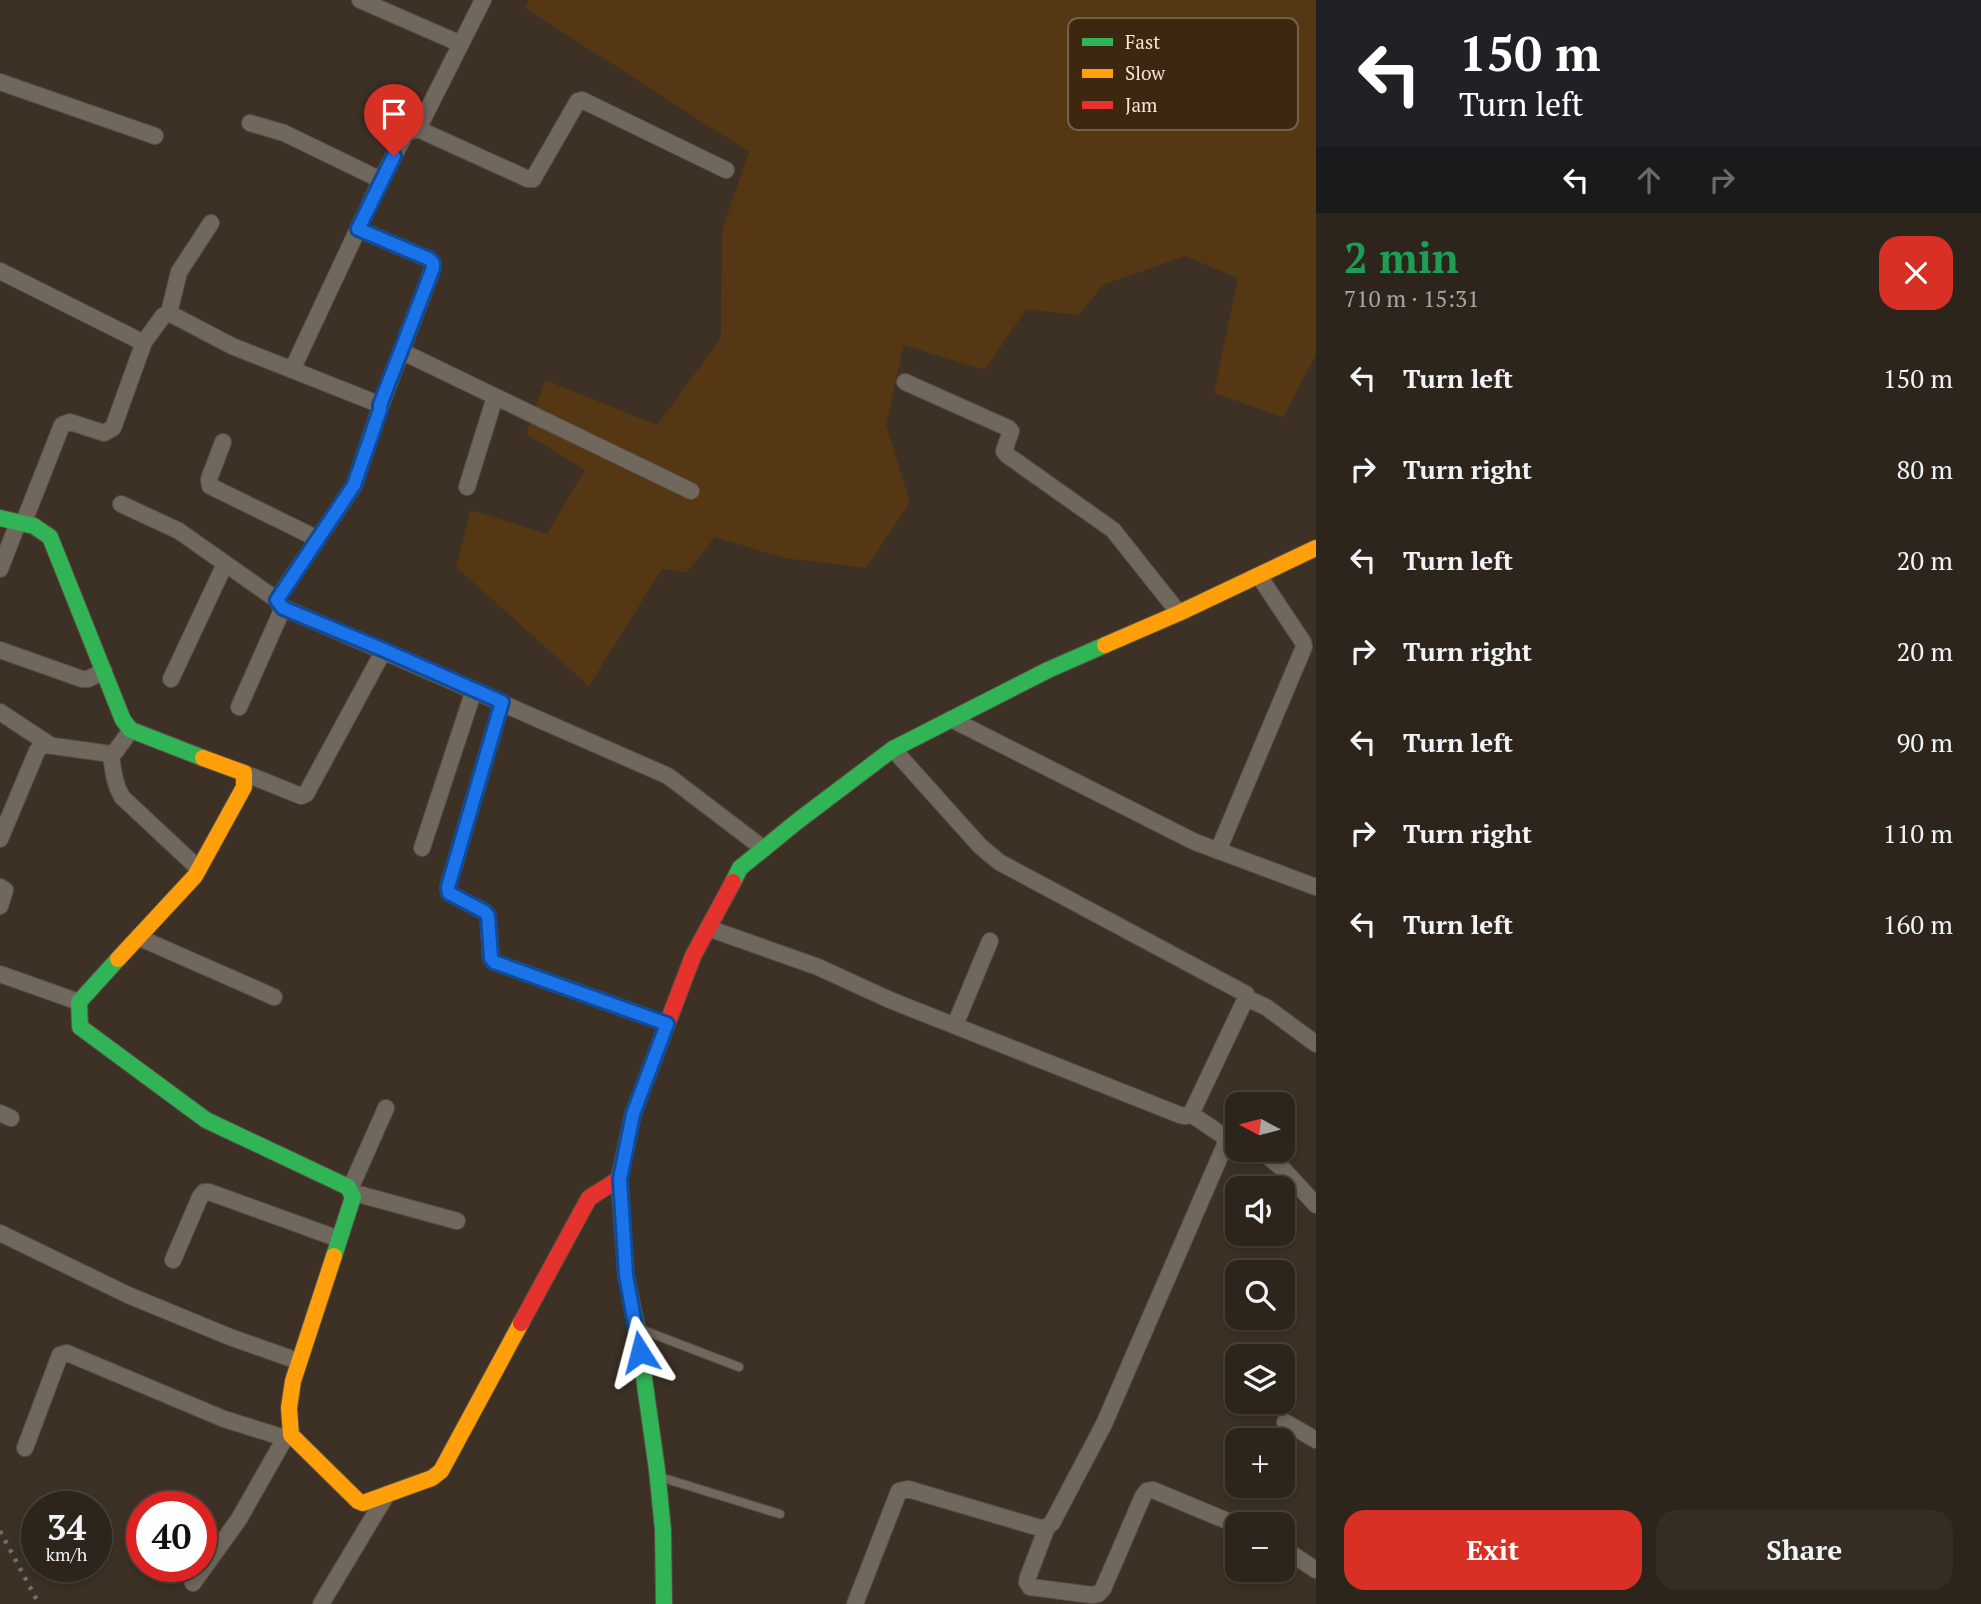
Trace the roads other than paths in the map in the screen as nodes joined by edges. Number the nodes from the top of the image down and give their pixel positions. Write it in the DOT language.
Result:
graph roads {
  1 [pos="360,0"];
  2 [pos="483,0"];
  3 [pos="461,44"];
  4 [pos="0,82"];
  5 [pos="250,122"];
  6 [pos="418,129"];
  7 [pos="155,136"];
  8 [pos="726,170"];
  9 [pos="381,180"];
  10 [pos="211,223"];
  11 [pos="358,229"];
  12 [pos="0,271"];
  13 [pos="169,313"];
  14 [pos="144,342"];
  15 [pos="401,351"];
  16 [pos="292,370"];
  17 [pos="905,382"];
  18 [pos="495,397"];
  19 [pos="380,405"];
  20 [pos="223,442"];
  21 [pos="467,487"];
  22 [pos="691,491"];
  23 [pos="121,504"];
  24 [pos="0,518"];
  25 [pos="20,523"];
  26 [pos="318,539"];
  27 [pos="1316,548"];
  28 [pos="225,564"];
  29 [pos="0,569"];
  30 [pos="1259,576"];
  31 [pos="280,604"];
  32 [pos="1179,613"];
  33 [pos="0,650"];
  34 [pos="384,650"];
  35 [pos="104,671"];
  36 [pos="171,679"];
  37 [pos="474,690"];
  38 [pos="502,702"];
  39 [pos="239,707"];
  40 [pos="0,712"];
  41 [pos="951,719"];
  42 [pos="131,730"];
  43 [pos="50,746"];
  44 [pos="893,749"];
  45 [pos="111,754"];
  46 [pos="244,773"];
  47 [pos="0,839"];
  48 [pos="422,848"];
  49 [pos="764,849"];
  50 [pos="1219,851"];
  51 [pos="199,869"];
  52 [pos="0,887"];
  53 [pos="1316,887"];
  54 [pos="0,906"];
  55 [pos="708,928"];
  56 [pos="140,938"];
  57 [pos="990,941"];
  58 [pos="0,975"];
  59 [pos="274,997"];
  60 [pos="1246,998"];
  61 [pos="79,1002"];
  62 [pos="667,1024"];
  63 [pos="955,1026"];
  64 [pos="1316,1044"];
  65 [pos="386,1108"];
  66 [pos="1191,1114"];
  67 [pos="1225,1138"];
  68 [pos="1225,1156"];
  69 [pos="1275,1162"];
  70 [pos="620,1179"];
  71 [pos="351,1191"];
  72 [pos="1316,1205"];
  73 [pos="457,1221"];
  74 [pos="0,1233"];
  75 [pos="339,1239"];
  76 [pos="173,1260"];
  77 [pos="637,1328"];
  78 [pos="298,1361"];
  79 [pos="738,1367"];
  80 [pos="1285,1422"];
  81 [pos="288,1436"];
  82 [pos="1316,1440"];
  83 [pos="25,1448"];
  84 [pos="657,1476"];
  85 [pos="387,1494"];
  86 [pos="780,1514"];
  87 [pos="1225,1520"];
  88 [pos="1047,1527"];
  89 [pos="1295,1556"];
  90 [pos="1316,1570"];
  91 [pos="193,1583"];
  92 [pos="321,1604"];
  93 [pos="664,1604"];
  94 [pos="855,1604"];
  1 -- 3 [label="street"];
  2 -- 3 [label="street"];
  3 -- 6 [label="street"];
  4 -- 7 [label="street"];
  5 -- 9 [label="street"];
  6 -- 8 [label="street"];
  6 -- 9 [label="street"];
  9 -- 11 [label="street"];
  10 -- 13 [label="street"];
  11 -- 15 [label="street"];
  11 -- 16 [label="street"];
  12 -- 14 [label="street"];
  13 -- 14 [label="street"];
  13 -- 16 [label="street"];
  14 -- 25 [label="street"];
  15 -- 18 [label="street"];
  15 -- 19 [label="street"];
  16 -- 19 [label="street"];
  17 -- 32 [label="street"];
  18 -- 21 [label="street"];
  18 -- 22 [label="street"];
  19 -- 26 [label="street"];
  20 -- 26 [label="street"];
  23 -- 28 [label="street"];
  24 -- 25 [label="street"];
  25 -- 29 [label="street"];
  25 -- 35 [label="street"];
  26 -- 31 [label="street"];
  27 -- 30 [label="street"];
  28 -- 31 [label="street"];
  28 -- 36 [label="street"];
  30 -- 32 [label="street"];
  30 -- 50 [label="street"];
  31 -- 34 [label="street"];
  31 -- 39 [label="street"];
  32 -- 41 [label="street"];
  33 -- 35 [label="street"];
  34 -- 37 [label="street"];
  34 -- 46 [label="street"];
  35 -- 42 [label="street"];
  37 -- 38 [label="street"];
  37 -- 48 [label="street"];
  38 -- 49 [label="street"];
  38 -- 62 [label="street"];
  40 -- 43 [label="street"];
  41 -- 44 [label="street"];
  41 -- 50 [label="street"];
  42 -- 45 [label="street"];
  42 -- 46 [label="street"];
  43 -- 45 [label="street"];
  43 -- 47 [label="street"];
  44 -- 49 [label="street"];
  44 -- 60 [label="street"];
  45 -- 51 [label="street"];
  46 -- 51 [label="street"];
  49 -- 55 [label="street"];
  50 -- 53 [label="street"];
  51 -- 56 [label="street"];
  52 -- 54 [label="street"];
  55 -- 62 [label="street"];
  55 -- 63 [label="street"];
  56 -- 59 [label="street"];
  56 -- 61 [label="street"];
  57 -- 63 [label="street"];
  58 -- 61 [label="street"];
  60 -- 64 [label="street"];
  60 -- 66 [label="street"];
  61 -- 71 [label="street"];
  62 -- 70 [label="street"];
  63 -- 66 [label="street"];
  65 -- 71 [label="street"];
  66 -- 67 [label="street"];
  68 -- 88 [label="street"];
  69 -- 72 [label="street"];
  70 -- 77 [label="street"];
  70 -- 85 [label="street"];
  71 -- 73 [label="street"];
  71 -- 75 [label="street"];
  74 -- 78 [label="street"];
  75 -- 76 [label="street"];
  75 -- 78 [label="street"];
  77 -- 79 [label="lane"];
  77 -- 84 [label="street"];
  78 -- 81 [label="street"];
  80 -- 82 [label="street"];
  81 -- 83 [label="street"];
  81 -- 85 [label="street"];
  81 -- 91 [label="street"];
  84 -- 86 [label="lane"];
  84 -- 93 [label="street"];
  85 -- 92 [label="street"];
  87 -- 88 [label="street"];
  88 -- 94 [label="street"];
  89 -- 90 [label="street"];
}
